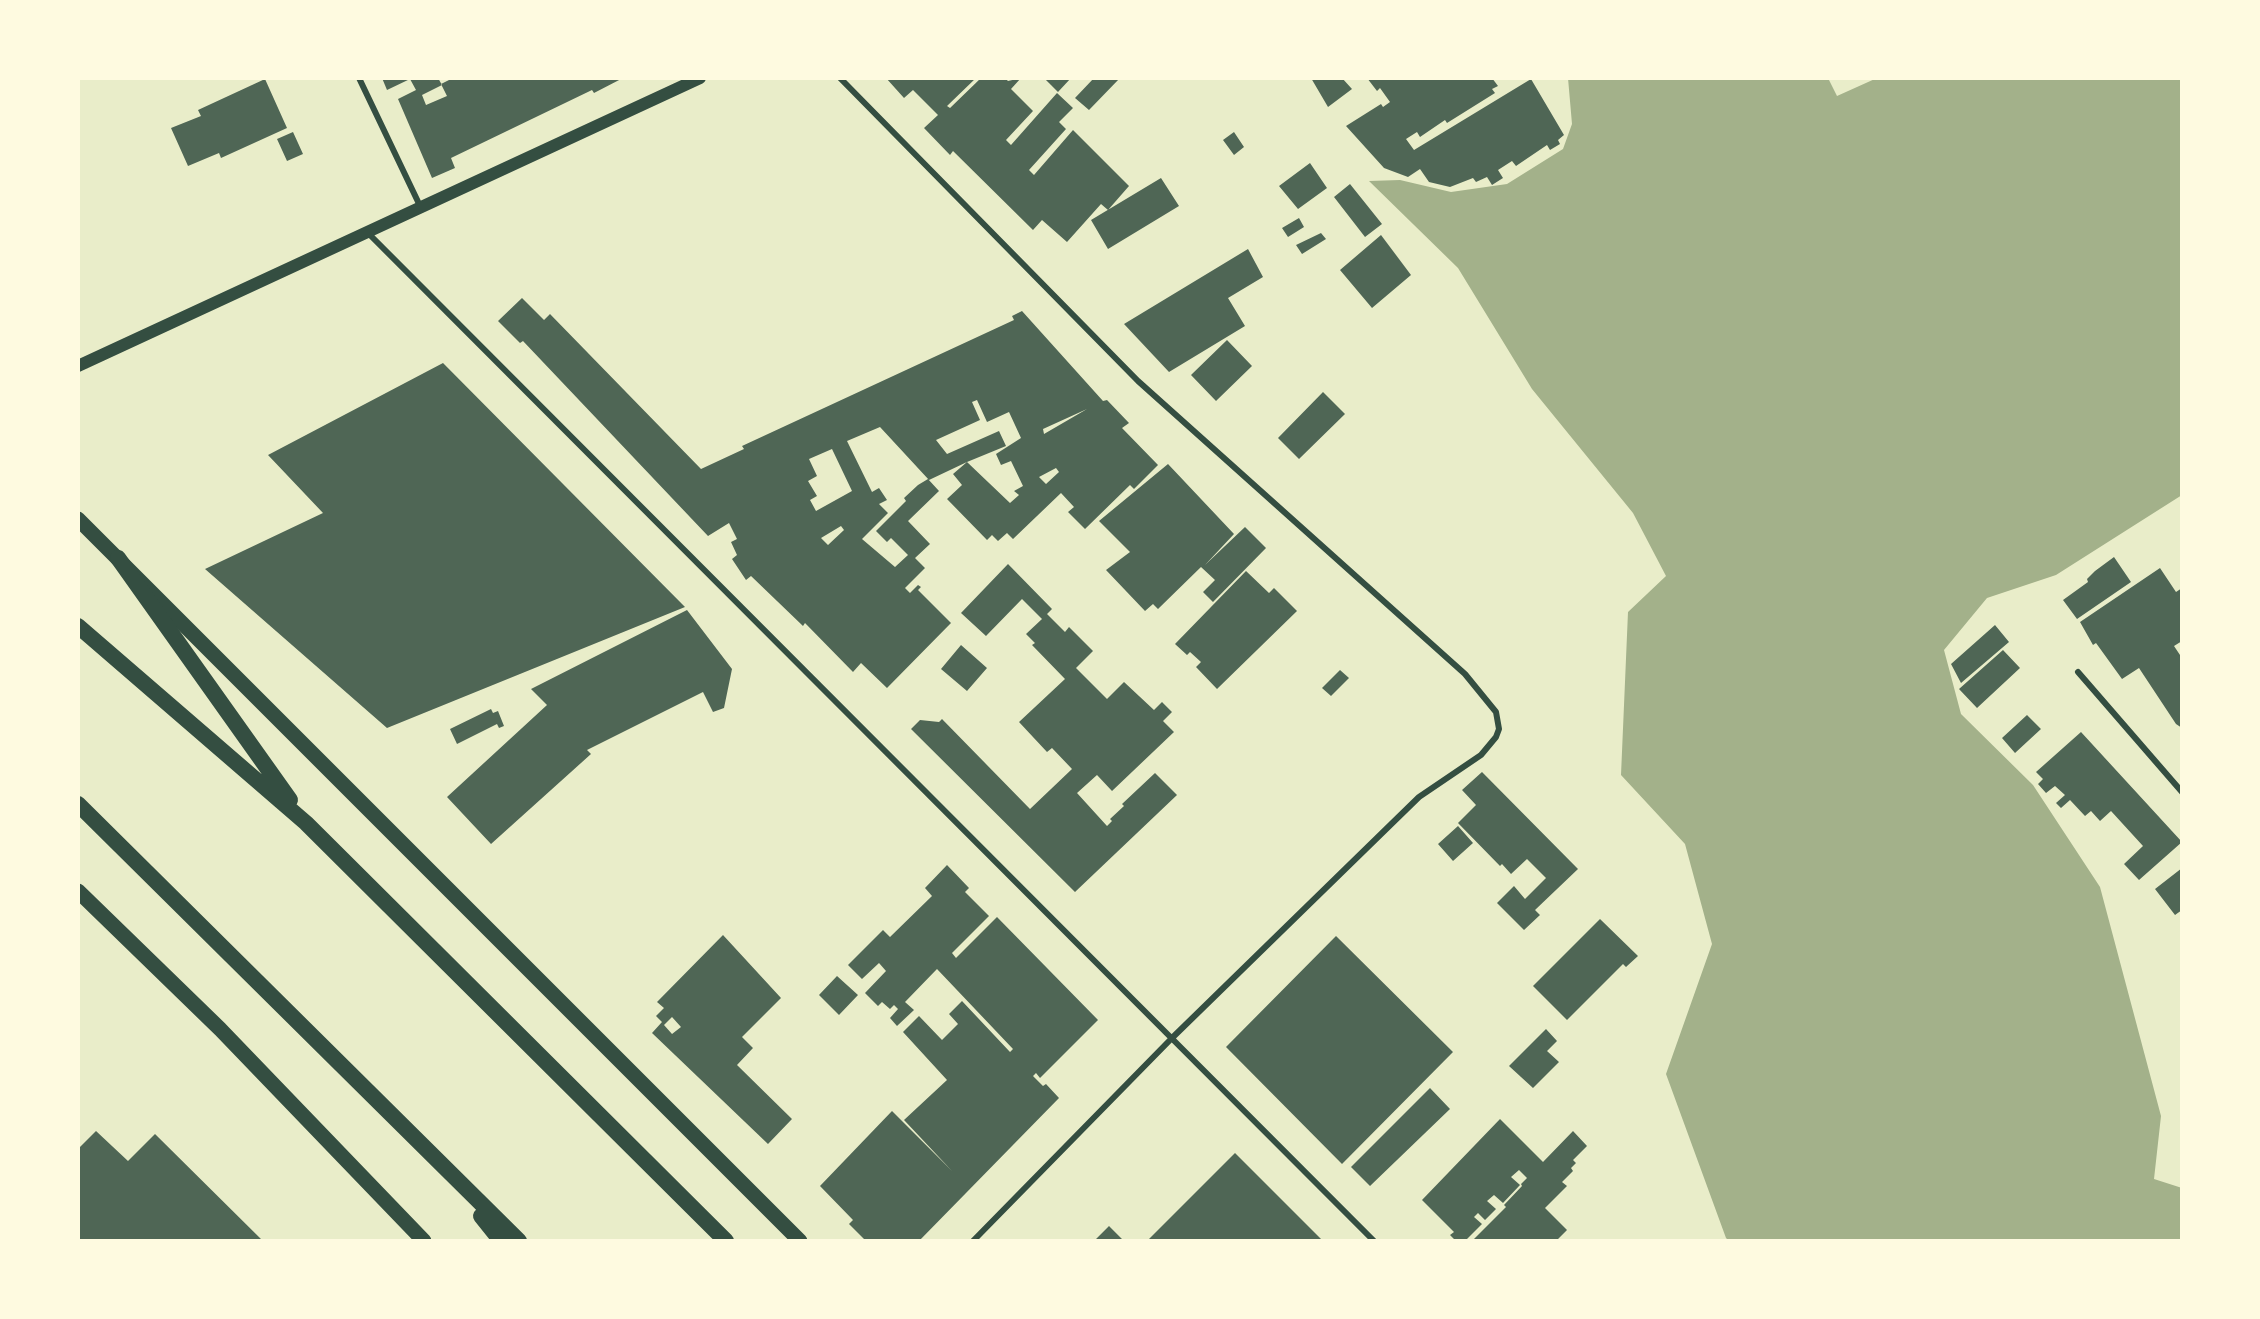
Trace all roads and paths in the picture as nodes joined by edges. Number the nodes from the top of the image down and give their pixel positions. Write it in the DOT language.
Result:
graph roads {
  1 [pos="359,78"];
  2 [pos="840,78"];
  3 [pos="693,80"];
  4 [pos="421,209"];
  5 [pos="368,233"];
  6 [pos="78,366"];
  7 [pos="78,519"];
  8 [pos="118,558"];
  9 [pos="78,626"];
  10 [pos="2078,672"];
  11 [pos="2182,792"];
  12 [pos="78,804"];
  13 [pos="306,823"];
  14 [pos="78,891"];
  15 [pos="1172,1038"];
  16 [pos="439,1161"];
  17 [pos="424,1241"];
  18 [pos="501,1241"];
  19 [pos="519,1241"];
  20 [pos="726,1241"];
  21 [pos="800,1241"];
  22 [pos="972,1241"];
  23 [pos="1374,1241"];
  1 -- 4 [label="street"];
  2 -- 15 [label="street"];
  3 -- 4 [label="main road"];
  4 -- 5 [label="main road"];
  5 -- 6 [label="main road"];
  5 -- 15 [label="street"];
  7 -- 8 [label="main road"];
  8 -- 13 [label="highway"];
  8 -- 21 [label="main road"];
  9 -- 13 [label="highway"];
  10 -- 11 [label="street"];
  12 -- 16 [label="highway"];
  13 -- 20 [label="highway"];
  14 -- 17 [label="main road"];
  15 -- 22 [label="street"];
  15 -- 23 [label="street"];
  16 -- 18 [label="highway"];
  16 -- 19 [label="highway"];
}
